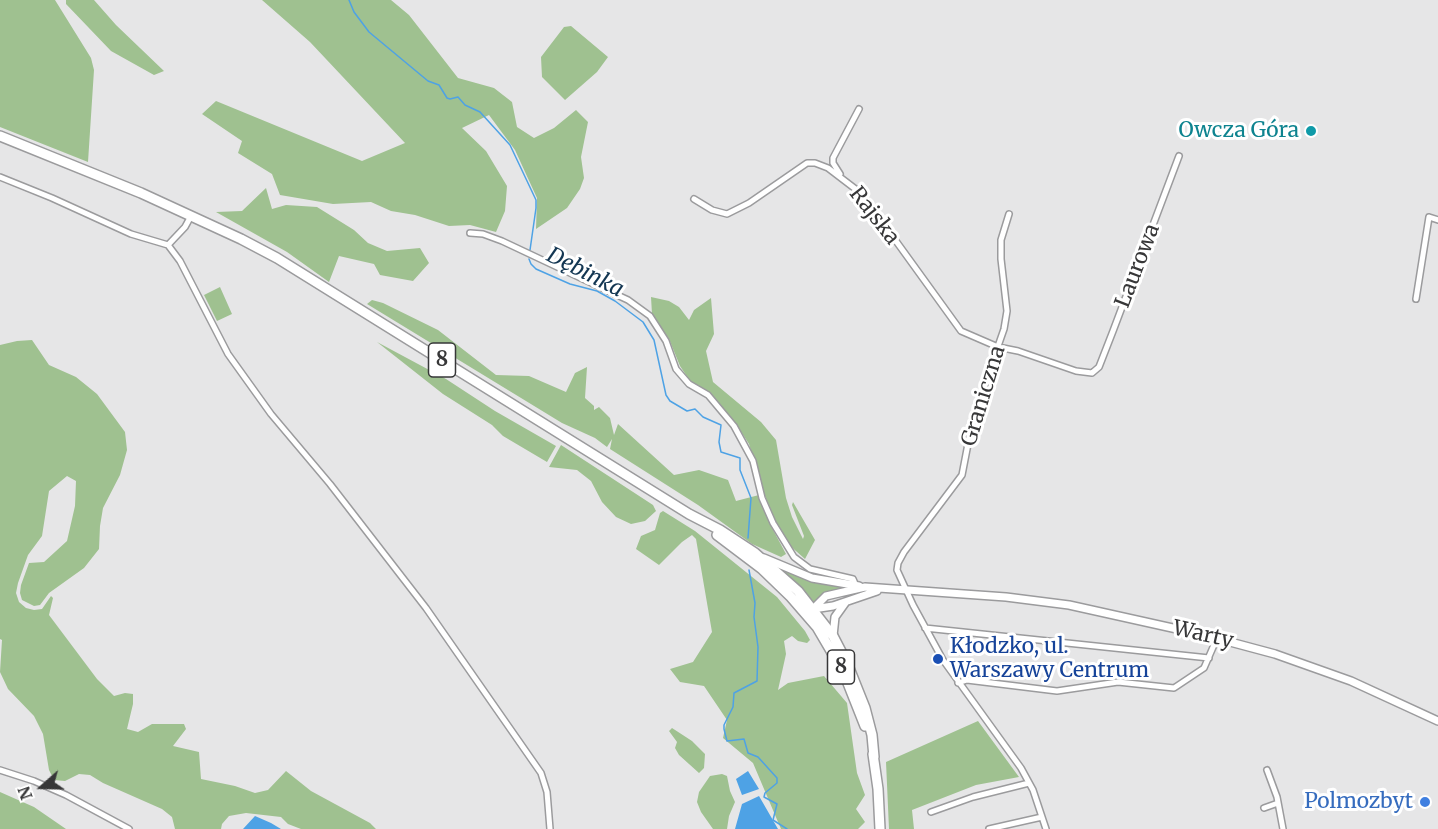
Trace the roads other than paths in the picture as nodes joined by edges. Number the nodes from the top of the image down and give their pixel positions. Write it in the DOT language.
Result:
graph roads {
  1 [pos="859,110"];
  2 [pos="0,136"];
  3 [pos="1179,156"];
  4 [pos="0,177"];
  5 [pos="842,177"];
  6 [pos="694,199"];
  7 [pos="1009,214"];
  8 [pos="191,216"];
  9 [pos="1438,220"];
  10 [pos="470,233"];
  11 [pos="168,245"];
  12 [pos="1416,299"];
  13 [pos="998,347"];
  14 [pos="1092,373"];
  15 [pos="742,548"];
  16 [pos="762,558"];
  17 [pos="856,586"];
  18 [pos="865,587"];
  19 [pos="884,590"];
  20 [pos="907,591"];
  21 [pos="846,601"];
  22 [pos="810,612"];
  23 [pos="925,628"];
  24 [pos="833,636"];
  25 [pos="1217,638"];
  26 [pos="1209,658"];
  27 [pos="958,683"];
  28 [pos="1438,721"];
  29 [pos="867,725"];
  30 [pos="0,770"];
  31 [pos="1267,770"];
  32 [pos="1029,783"];
  33 [pos="1277,800"];
  34 [pos="1264,808"];
  35 [pos="931,812"];
  36 [pos="1042,817"];
  37 [pos="129,829"];
  38 [pos="550,829"];
  39 [pos="880,829"];
  40 [pos="989,829"];
  41 [pos="1047,829"];
  42 [pos="1283,829"];
  1 -- 5 [label="street"];
  2 -- 8 [label="highway, 8"];
  3 -- 14 [label="street, Laurowa"];
  4 -- 11 [label="street"];
  5 -- 6 [label="street, Rajska"];
  5 -- 13 [label="street, Rajska"];
  7 -- 13 [label="street, Graniczna"];
  8 -- 11 [label="street"];
  8 -- 15 [label="highway, 8"];
  9 -- 12 [label="street"];
  10 -- 17 [label="street"];
  11 -- 38 [label="street"];
  13 -- 14 [label="street, Rajska"];
  13 -- 20 [label="street, Graniczna"];
  15 -- 16 [label="highway, 8"];
  15 -- 22 [label="highway, 8"];
  16 -- 17 [label="main road"];
  16 -- 22 [label="highway, 8"];
  17 -- 18 [label="main road"];
  18 -- 19 [label="main road, Warty"];
  18 -- 22 [label="main road, Warty"];
  19 -- 20 [label="main road, Warty"];
  19 -- 21 [label="main road, Warty"];
  20 -- 23 [label="street"];
  20 -- 25 [label="main road, Warty"];
  21 -- 22 [label="main road, Warty"];
  21 -- 24 [label="main road"];
  22 -- 24 [label="highway, 8"];
  22 -- 29 [label="highway, 8"];
  23 -- 26 [label="street"];
  23 -- 27 [label="street"];
  24 -- 29 [label="highway, 8"];
  25 -- 26 [label="street"];
  25 -- 28 [label="main road, Warty"];
  26 -- 27 [label="street"];
  27 -- 32 [label="street"];
  29 -- 39 [label="highway, 8"];
  30 -- 37 [label="street"];
  31 -- 33 [label="street"];
  32 -- 35 [label="street"];
  32 -- 36 [label="street"];
  33 -- 34 [label="street"];
  33 -- 42 [label="street"];
  36 -- 40 [label="street"];
  36 -- 41 [label="street"];
}
